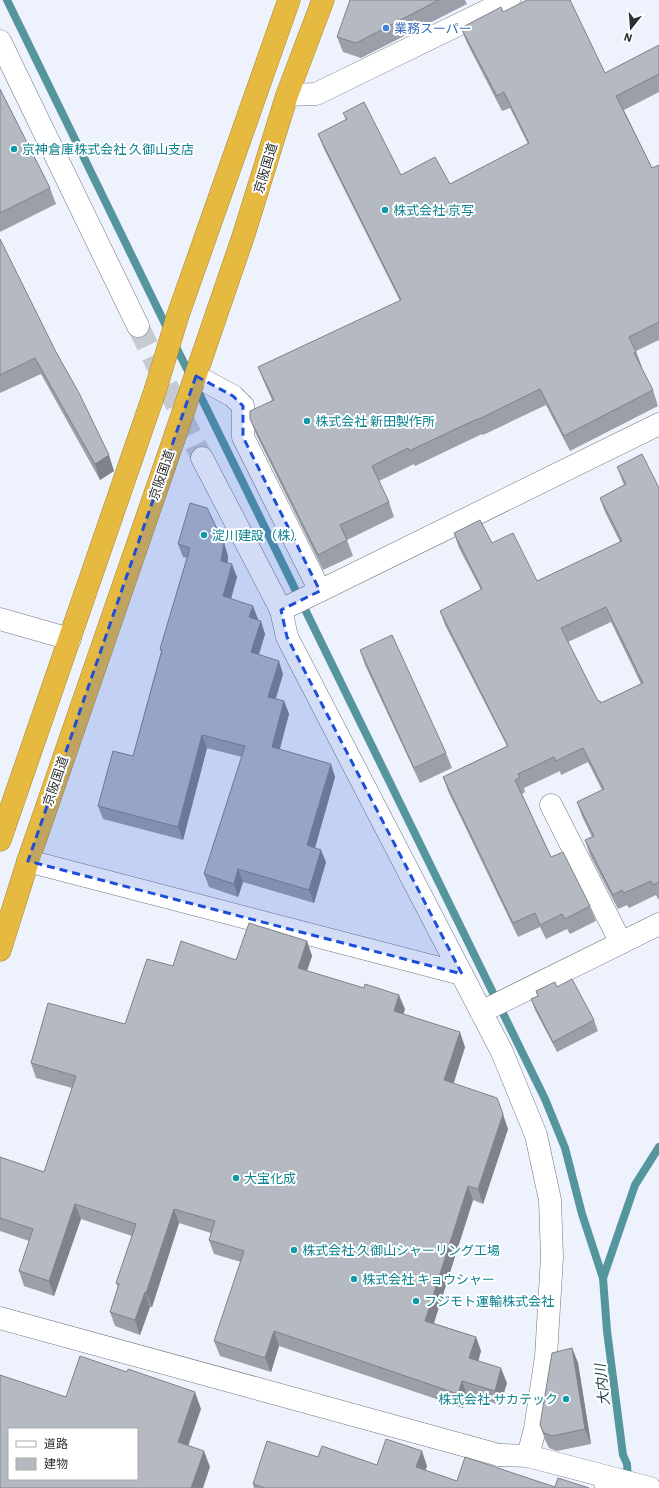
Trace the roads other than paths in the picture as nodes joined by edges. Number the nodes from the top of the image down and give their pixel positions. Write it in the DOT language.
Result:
graph roads {
  1 [pos="289,0"];
  2 [pos="322,0"];
  3 [pos="509,0"];
  4 [pos="0,40"];
  5 [pos="287,95"];
  6 [pos="138,326"];
  7 [pos="195,379"];
  8 [pos="659,424"];
  9 [pos="202,458"];
  10 [pos="320,591"];
  11 [pos="281,610"];
  12 [pos="0,619"];
  13 [pos="70,639"];
  14 [pos="551,805"];
  15 [pos="0,840"];
  16 [pos="28,861"];
  17 [pos="659,924"];
  18 [pos="621,943"];
  19 [pos="0,950"];
  20 [pos="462,974"];
  21 [pos="482,1012"];
  22 [pos="0,1318"];
  23 [pos="528,1456"];
  24 [pos="608,1481"];
  25 [pos="650,1488"];
  1 -- 13 [label="highway, bridge"];
  2 -- 5 [label="highway, 京阪国道"];
  3 -- 5 [label="street"];
  4 -- 6 [label="street"];
  5 -- 7 [label="highway, 京阪国道"];
  7 -- 10 [label="street"];
  7 -- 16 [label="highway, 京阪国道, bridge"];
  8 -- 10 [label="street"];
  9 -- 11 [label="street"];
  10 -- 11 [label="street"];
  11 -- 20 [label="street"];
  12 -- 13 [label="street"];
  13 -- 15 [label="highway"];
  14 -- 18 [label="street"];
  16 -- 19 [label="highway, 京阪国道"];
  16 -- 20 [label="street"];
  17 -- 18 [label="street"];
  18 -- 21 [label="street"];
  20 -- 21 [label="street"];
  21 -- 23 [label="street"];
  22 -- 23 [label="street"];
  23 -- 24 [label="street"];
  24 -- 25 [label="street"];
}
